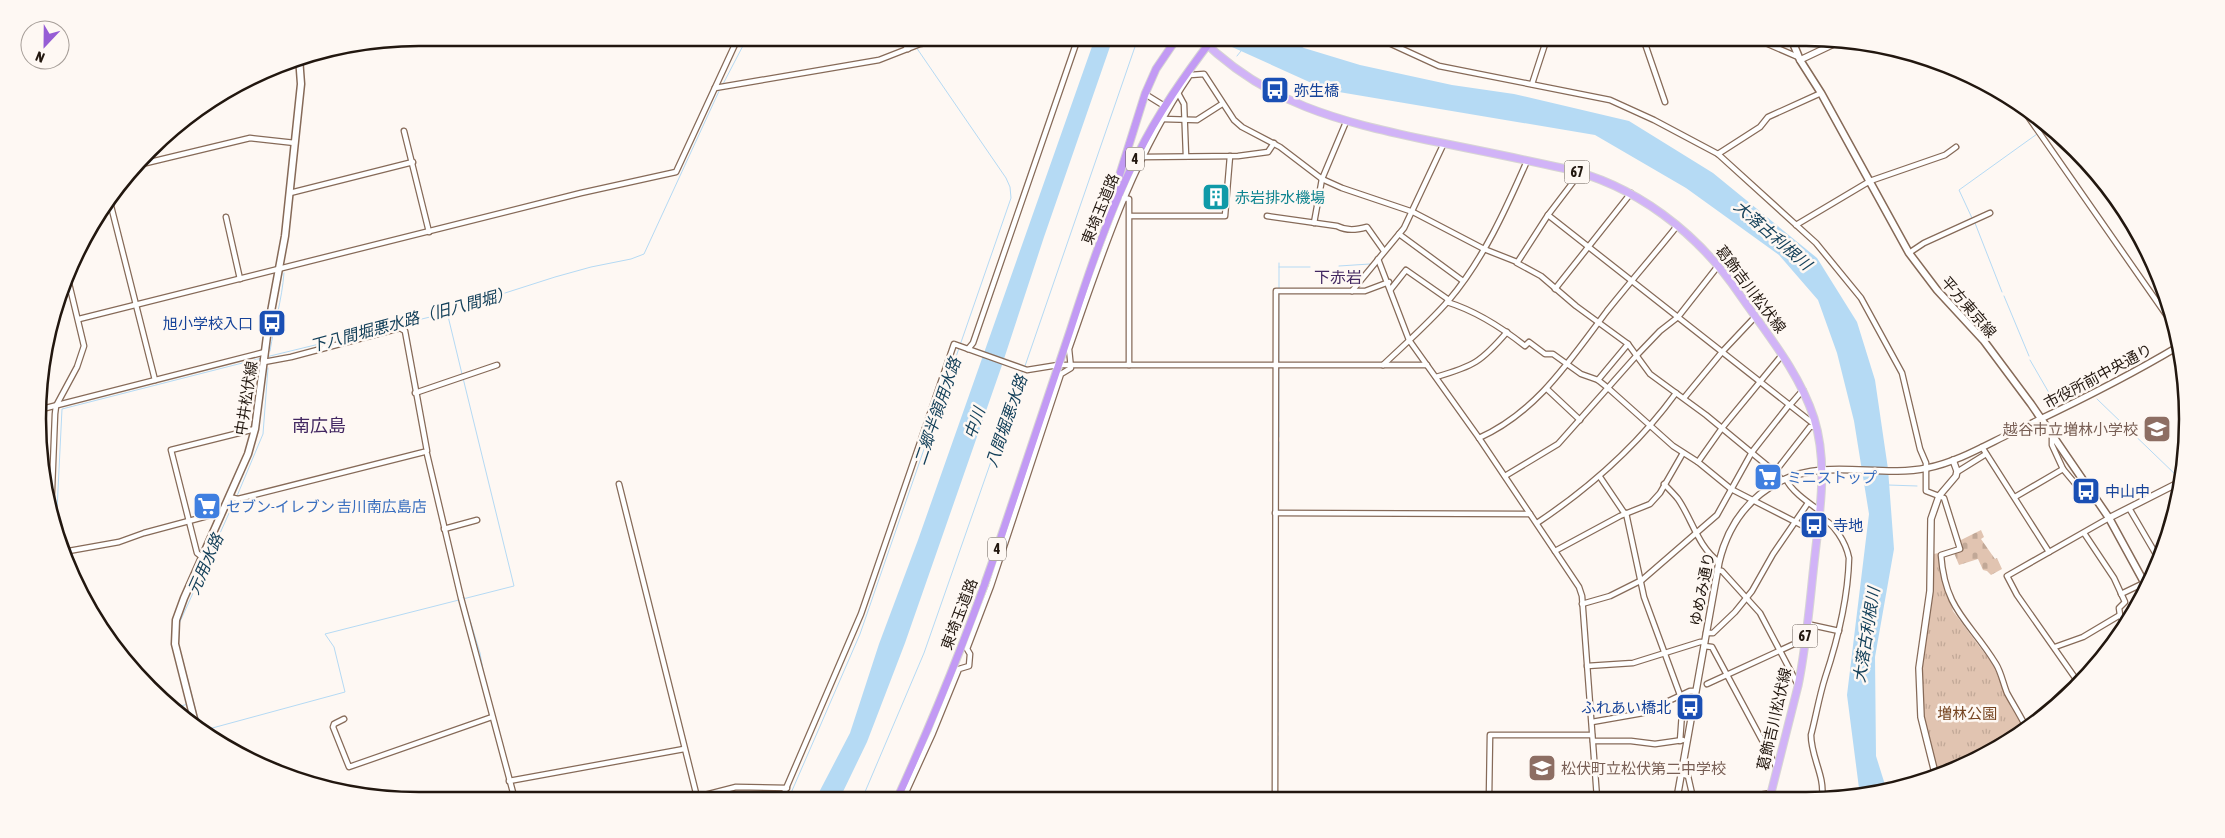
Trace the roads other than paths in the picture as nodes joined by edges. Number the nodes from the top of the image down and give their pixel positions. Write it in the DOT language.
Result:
graph roads {
  1 [pos="734,46"];
  2 [pos="906,46"];
  3 [pos="915,46"];
  4 [pos="1075,46"];
  5 [pos="1172,46"];
  6 [pos="1207,46"];
  7 [pos="1215,46"];
  8 [pos="1396,46"];
  9 [pos="1544,46"];
  10 [pos="1646,46"];
  11 [pos="1771,46"];
  12 [pos="1794,46"];
  13 [pos="1827,47"];
  14 [pos="908,49"];
  15 [pos="1799,59"];
  16 [pos="299,66"];
  17 [pos="1532,84"];
  18 [pos="713,89"];
  19 [pos="1178,93"];
  20 [pos="1821,93"];
  21 [pos="1145,94"];
  22 [pos="1665,102"];
  23 [pos="1222,104"];
  24 [pos="1167,108"];
  25 [pos="1162,119"];
  26 [pos="1185,120"];
  27 [pos="1346,122"];
  28 [pos="2032,122"];
  29 [pos="404,131"];
  30 [pos="295,143"];
  31 [pos="1444,143"];
  32 [pos="1274,144"];
  33 [pos="1956,147"];
  34 [pos="1718,154"];
  35 [pos="1186,156"];
  36 [pos="1230,156"];
  37 [pos="1142,157"];
  38 [pos="1527,161"];
  39 [pos="148,162"];
  40 [pos="413,162"];
  41 [pos="1580,172"];
  42 [pos="1322,179"];
  43 [pos="1870,181"];
  44 [pos="290,192"];
  45 [pos="1631,193"];
  46 [pos="1124,198"];
  47 [pos="112,208"];
  48 [pos="1413,212"];
  49 [pos="1990,213"];
  50 [pos="1548,215"];
  51 [pos="1130,216"];
  52 [pos="1267,216"];
  53 [pos="226,217"];
  54 [pos="1314,223"];
  55 [pos="1796,225"];
  56 [pos="1677,226"];
  57 [pos="429,232"];
  58 [pos="1399,234"];
  59 [pos="1589,247"];
  60 [pos="1484,249"];
  61 [pos="1384,251"];
  62 [pos="1909,253"];
  63 [pos="1378,259"];
  64 [pos="1518,262"];
  65 [pos="1719,265"];
  66 [pos="280,270"];
  67 [pos="240,278"];
  68 [pos="1462,281"];
  69 [pos="1389,282"];
  70 [pos="1633,282"];
  71 [pos="70,288"];
  72 [pos="1391,289"];
  73 [pos="1555,289"];
  74 [pos="1352,291"];
  75 [pos="1083,292"];
  76 [pos="1448,301"];
  77 [pos="136,304"];
  78 [pos="2162,308"];
  79 [pos="1678,317"];
  80 [pos="1755,317"];
  81 [pos="79,319"];
  82 [pos="1598,323"];
  83 [pos="1507,332"];
  84 [pos="1409,340"];
  85 [pos="1628,344"];
  86 [pos="968,349"];
  87 [pos="2173,350"];
  88 [pos="265,352"];
  89 [pos="1722,352"];
  90 [pos="1637,355"];
  91 [pos="1782,355"];
  92 [pos="264,362"];
  93 [pos="496,364"];
  94 [pos="1058,365"];
  95 [pos="1071,365"];
  96 [pos="1129,365"];
  97 [pos="1383,365"];
  98 [pos="1427,365"];
  99 [pos="1567,365"];
  100 [pos="1276,366"];
  101 [pos="1436,378"];
  102 [pos="155,380"];
  103 [pos="1598,380"];
  104 [pos="1761,382"];
  105 [pos="1547,388"];
  106 [pos="1608,388"];
  107 [pos="1803,390"];
  108 [pos="415,393"];
  109 [pos="1676,393"];
  110 [pos="1684,398"];
  111 [pos="1789,405"];
  112 [pos="56,406"];
  113 [pos="46,409"];
  114 [pos="1580,420"];
  115 [pos="2042,420"];
  116 [pos="1816,426"];
  117 [pos="1651,427"];
  118 [pos="1722,428"];
  119 [pos="255,429"];
  120 [pos="2052,436"];
  121 [pos="1479,438"];
  122 [pos="1982,447"];
  123 [pos="426,452"];
  124 [pos="1682,452"];
  125 [pos="1752,452"];
  126 [pos="1986,454"];
  127 [pos="1953,460"];
  128 [pos="1698,462"];
  129 [pos="1926,468"];
  130 [pos="2063,469"];
  131 [pos="1853,470"];
  132 [pos="1823,471"];
  133 [pos="1775,472"];
  134 [pos="1957,472"];
  135 [pos="1505,476"];
  136 [pos="1600,477"];
  137 [pos="1784,480"];
  138 [pos="619,484"];
  139 [pos="1664,484"];
  140 [pos="2173,486"];
  141 [pos="52,488"];
  142 [pos="1730,489"];
  143 [pos="1939,496"];
  144 [pos="229,497"];
  145 [pos="2015,497"];
  146 [pos="1751,501"];
  147 [pos="1808,502"];
  148 [pos="2098,502"];
  149 [pos="2129,508"];
  150 [pos="1275,513"];
  151 [pos="1530,514"];
  152 [pos="1626,514"];
  153 [pos="1819,514"];
  154 [pos="221,516"];
  155 [pos="2109,518"];
  156 [pos="188,520"];
  157 [pos="477,520"];
  158 [pos="1537,523"];
  159 [pos="1795,523"];
  160 [pos="444,529"];
  161 [pos="1696,533"];
  162 [pos="1818,533"];
  163 [pos="2084,533"];
  164 [pos="1555,550"];
  165 [pos="71,551"];
  166 [pos="2154,551"];
  167 [pos="2049,552"];
  168 [pos="202,557"];
  169 [pos="1719,562"];
  170 [pos="1717,570"];
  171 [pos="2143,578"];
  172 [pos="1642,580"];
  173 [pos="2139,586"];
  174 [pos="2121,594"];
  175 [pos="1746,599"];
  176 [pos="1582,604"];
  177 [pos="2120,615"];
  178 [pos="1807,624"];
  179 [pos="1839,631"];
  180 [pos="1706,633"];
  181 [pos="1805,639"];
  182 [pos="1704,644"];
  183 [pos="2055,647"];
  184 [pos="1779,650"];
  185 [pos="1664,653"];
  186 [pos="1587,666"];
  187 [pos="1726,674"];
  188 [pos="2075,677"];
  189 [pos="1707,684"];
  190 [pos="1798,685"];
  191 [pos="1696,691"];
  192 [pos="1680,695"];
  193 [pos="193,716"];
  194 [pos="492,717"];
  195 [pos="344,718"];
  196 [pos="1592,722"];
  197 [pos="2023,722"];
  198 [pos="1592,735"];
  199 [pos="1684,740"];
  200 [pos="1593,741"];
  201 [pos="684,750"];
  202 [pos="1777,768"];
  203 [pos="1934,769"];
  204 [pos="1682,774"];
  205 [pos="509,781"];
  206 [pos="787,788"];
  207 [pos="1822,791"];
  208 [pos="512,792"];
  209 [pos="696,792"];
  210 [pos="716,792"];
  211 [pos="785,792"];
  212 [pos="900,792"];
  213 [pos="906,792"];
  214 [pos="1275,792"];
  215 [pos="1489,792"];
  216 [pos="1597,792"];
  217 [pos="1678,792"];
  218 [pos="1692,792"];
  219 [pos="1771,792"];
  1 -- 18 [label="street"];
  2 -- 14 [label="street"];
  3 -- 14 [label="street"];
  4 -- 86 [label="street"];
  5 -- 21 [label="highway, 東埼玉道路 / 4"];
  6 -- 24 [label="highway, 東埼玉道路 / 4"];
  7 -- 27 [label="main road, 葛飾吉川松伏線 / 67"];
  8 -- 17 [label="street"];
  9 -- 17 [label="street"];
  10 -- 22 [label="street"];
  11 -- 15 [label="street"];
  12 -- 15 [label="main road, 平方東京線"];
  13 -- 15 [label="street"];
  14 -- 18 [label="street"];
  15 -- 20 [label="main road, 平方東京線"];
  16 -- 30 [label="main road, 中井松伏線"];
  17 -- 34 [label="street"];
  18 -- 57 [label="street"];
  19 -- 23 [label="street"];
  19 -- 24 [label="street"];
  19 -- 26 [label="street"];
  20 -- 34 [label="street"];
  20 -- 43 [label="main road, 平方東京線"];
  21 -- 24 [label="street"];
  21 -- 75 [label="highway, 東埼玉道路 / 4"];
  23 -- 26 [label="street"];
  23 -- 32 [label="street"];
  24 -- 25 [label="street"];
  24 -- 75 [label="highway, 東埼玉道路 / 4"];
  25 -- 26 [label="street"];
  25 -- 37 [label="street"];
  26 -- 35 [label="street"];
  27 -- 31 [label="main road, 葛飾吉川松伏線 / 67"];
  27 -- 42 [label="street"];
  28 -- 78 [label="street"];
  29 -- 40 [label="street"];
  30 -- 39 [label="street"];
  30 -- 44 [label="main road, 中井松伏線"];
  31 -- 38 [label="main road, 葛飾吉川松伏線 / 67"];
  31 -- 48 [label="street"];
  32 -- 36 [label="street"];
  32 -- 42 [label="street"];
  33 -- 43 [label="street"];
  34 -- 55 [label="street"];
  35 -- 36 [label="street"];
  35 -- 37 [label="street"];
  36 -- 51 [label="street"];
  37 -- 46 [label="street"];
  38 -- 41 [label="main road, 葛飾吉川松伏線 / 67"];
  38 -- 60 [label="street"];
  40 -- 44 [label="street"];
  40 -- 57 [label="street"];
  41 -- 45 [label="main road, 葛飾吉川松伏線 / 67"];
  41 -- 50 [label="street"];
  42 -- 48 [label="street"];
  42 -- 54 [label="street"];
  43 -- 55 [label="street"];
  43 -- 62 [label="main road, 平方東京線"];
  44 -- 66 [label="main road, 中井松伏線"];
  45 -- 56 [label="main road, 葛飾吉川松伏線 / 67"];
  45 -- 59 [label="street"];
  46 -- 51 [label="street"];
  46 -- 95 [label="street"];
  47 -- 77 [label="street"];
  48 -- 58 [label="street"];
  48 -- 60 [label="street"];
  49 -- 62 [label="street"];
  50 -- 59 [label="street"];
  50 -- 64 [label="street"];
  51 -- 96 [label="street"];
  52 -- 54 [label="street"];
  53 -- 67 [label="street"];
  54 -- 61 [label="street"];
  55 -- 129 [label="street"];
  56 -- 65 [label="main road, 葛飾吉川松伏線 / 67"];
  56 -- 70 [label="street"];
  57 -- 66 [label="street"];
  58 -- 61 [label="street"];
  58 -- 68 [label="street"];
  59 -- 70 [label="street"];
  59 -- 73 [label="street"];
  60 -- 64 [label="street"];
  60 -- 68 [label="street"];
  61 -- 63 [label="street"];
  62 -- 115 [label="main road, 平方東京線"];
  63 -- 69 [label="street"];
  63 -- 74 [label="street"];
  64 -- 73 [label="street"];
  65 -- 79 [label="street"];
  65 -- 80 [label="main road, 葛飾吉川松伏線 / 67"];
  66 -- 67 [label="street"];
  66 -- 88 [label="main road, 中井松伏線"];
  67 -- 77 [label="street"];
  68 -- 76 [label="street"];
  69 -- 72 [label="street"];
  69 -- 74 [label="street"];
  70 -- 79 [label="street"];
  70 -- 82 [label="street"];
  71 -- 81 [label="street"];
  72 -- 76 [label="street"];
  72 -- 84 [label="street"];
  73 -- 82 [label="street"];
  74 -- 100 [label="street"];
  75 -- 94 [label="highway, 東埼玉道路 / 4"];
  76 -- 83 [label="street"];
  76 -- 84 [label="street"];
  77 -- 81 [label="street"];
  77 -- 102 [label="street"];
  79 -- 89 [label="street"];
  79 -- 90 [label="street"];
  80 -- 89 [label="street"];
  80 -- 91 [label="main road, 葛飾吉川松伏線 / 67"];
  81 -- 112 [label="street"];
  82 -- 85 [label="street"];
  82 -- 99 [label="street"];
  83 -- 99 [label="street"];
  83 -- 101 [label="street"];
  84 -- 97 [label="street"];
  84 -- 98 [label="street"];
  85 -- 90 [label="street"];
  85 -- 103 [label="street"];
  86 -- 94 [label="street"];
  86 -- 206 [label="street"];
  87 -- 115 [label="street, 市役所前中央通り"];
  88 -- 92 [label="main road, 中井松伏線"];
  88 -- 102 [label="street"];
  89 -- 104 [label="street"];
  89 -- 110 [label="street"];
  90 -- 106 [label="street"];
  90 -- 109 [label="street"];
  91 -- 104 [label="street"];
  91 -- 107 [label="main road, 葛飾吉川松伏線 / 67"];
  92 -- 108 [label="street"];
  92 -- 119 [label="main road, 中井松伏線"];
  93 -- 108 [label="street"];
  94 -- 95 [label="street"];
  94 -- 212 [label="highway, 東埼玉道路 / 4"];
  95 -- 96 [label="street"];
  95 -- 213 [label="street"];
  96 -- 100 [label="street"];
  97 -- 98 [label="street"];
  97 -- 100 [label="street"];
  98 -- 101 [label="street"];
  99 -- 103 [label="street"];
  99 -- 105 [label="street"];
  100 -- 150 [label="street"];
  101 -- 121 [label="street"];
  102 -- 112 [label="street"];
  103 -- 106 [label="street"];
  104 -- 111 [label="street"];
  104 -- 118 [label="street"];
  105 -- 114 [label="street"];
  105 -- 121 [label="street"];
  106 -- 114 [label="street"];
  106 -- 117 [label="street"];
  107 -- 111 [label="street"];
  107 -- 116 [label="main road, 葛飾吉川松伏線 / 67"];
  108 -- 123 [label="street"];
  109 -- 110 [label="street"];
  109 -- 117 [label="street"];
  110 -- 118 [label="street"];
  111 -- 116 [label="street"];
  111 -- 125 [label="street"];
  112 -- 113 [label="street"];
  112 -- 141 [label="street"];
  114 -- 135 [label="street"];
  115 -- 120 [label="main road, 平方東京線"];
  115 -- 122 [label="street, 市役所前中央通り"];
  116 -- 132 [label="main road, 葛飾吉川松伏線 / 67"];
  116 -- 133 [label="street"];
  117 -- 124 [label="street"];
  117 -- 136 [label="street"];
  118 -- 125 [label="street"];
  118 -- 128 [label="street"];
  119 -- 144 [label="main road, 中井松伏線"];
  119 -- 156 [label="street"];
  120 -- 130 [label="street"];
  120 -- 148 [label="main road, 平方東京線"];
  121 -- 135 [label="street"];
  122 -- 126 [label="street"];
  122 -- 127 [label="street, 市役所前中央通り"];
  123 -- 144 [label="street"];
  123 -- 160 [label="street"];
  124 -- 128 [label="street"];
  124 -- 139 [label="street"];
  125 -- 133 [label="street"];
  125 -- 142 [label="street"];
  126 -- 134 [label="street"];
  126 -- 145 [label="street"];
  127 -- 129 [label="street, 市役所前中央通り"];
  127 -- 134 [label="street"];
  128 -- 142 [label="street"];
  129 -- 131 [label="street, 市役所前中央通り"];
  129 -- 143 [label="street"];
  130 -- 145 [label="street"];
  130 -- 148 [label="street"];
  131 -- 132 [label="street, ゆめみ通り"];
  132 -- 137 [label="street, ゆめみ通り"];
  132 -- 153 [label="main road, 葛飾吉川松伏線 / 67"];
  133 -- 137 [label="street"];
  134 -- 143 [label="street"];
  135 -- 151 [label="street"];
  136 -- 152 [label="street"];
  136 -- 158 [label="street"];
  137 -- 146 [label="street, ゆめみ通り"];
  137 -- 147 [label="street"];
  138 -- 201 [label="street"];
  139 -- 152 [label="street"];
  139 -- 161 [label="street"];
  140 -- 149 [label="street"];
  142 -- 146 [label="street"];
  142 -- 161 [label="street"];
  143 -- 197 [label="street"];
  143 -- 203 [label="street"];
  144 -- 154 [label="main road, 中井松伏線"];
  145 -- 167 [label="street"];
  146 -- 159 [label="street"];
  146 -- 169 [label="street, ゆめみ通り"];
  147 -- 153 [label="street"];
  147 -- 159 [label="street"];
  148 -- 155 [label="main road, 平方東京線"];
  149 -- 155 [label="street"];
  149 -- 166 [label="street"];
  150 -- 151 [label="street"];
  150 -- 214 [label="street"];
  151 -- 158 [label="street"];
  152 -- 164 [label="street"];
  152 -- 172 [label="street"];
  153 -- 162 [label="main road, 葛飾吉川松伏線 / 67"];
  153 -- 179 [label="street"];
  154 -- 156 [label="street"];
  154 -- 168 [label="main road, 中井松伏線"];
  155 -- 163 [label="street"];
  155 -- 171 [label="main road, 平方東京線"];
  156 -- 165 [label="street"];
  156 -- 168 [label="street"];
  157 -- 160 [label="street"];
  158 -- 164 [label="street"];
  159 -- 162 [label="street"];
  159 -- 175 [label="street"];
  160 -- 194 [label="street"];
  161 -- 169 [label="street"];
  161 -- 172 [label="street"];
  162 -- 178 [label="main road, 葛飾吉川松伏線 / 67"];
  163 -- 167 [label="street"];
  163 -- 174 [label="street"];
  164 -- 176 [label="street"];
  167 -- 183 [label="street"];
  168 -- 193 [label="main road, 中井松伏線"];
  169 -- 170 [label="street, ゆめみ通り"];
  170 -- 175 [label="street"];
  170 -- 180 [label="street, ゆめみ通り"];
  172 -- 176 [label="street"];
  172 -- 185 [label="street"];
  173 -- 174 [label="street"];
  174 -- 177 [label="street"];
  175 -- 180 [label="street"];
  175 -- 184 [label="street"];
  176 -- 186 [label="street"];
  177 -- 183 [label="street"];
  178 -- 179 [label="street"];
  178 -- 181 [label="main road, 葛飾吉川松伏線 / 67"];
  179 -- 207 [label="street"];
  180 -- 182 [label="street, ゆめみ通り"];
  181 -- 184 [label="street"];
  181 -- 190 [label="main road, 葛飾吉川松伏線 / 67"];
  182 -- 185 [label="street"];
  182 -- 187 [label="street"];
  182 -- 191 [label="street, ゆめみ通り"];
  183 -- 188 [label="street"];
  184 -- 187 [label="street"];
  184 -- 190 [label="street"];
  185 -- 186 [label="street"];
  185 -- 192 [label="street"];
  186 -- 196 [label="street"];
  187 -- 189 [label="street"];
  187 -- 202 [label="street"];
  190 -- 202 [label="main road, 葛飾吉川松伏線 / 67"];
  191 -- 192 [label="street"];
  191 -- 199 [label="street, ゆめみ通り"];
  192 -- 196 [label="street"];
  192 -- 199 [label="street"];
  194 -- 195 [label="street"];
  194 -- 205 [label="street"];
  196 -- 198 [label="street"];
  198 -- 200 [label="street"];
  198 -- 215 [label="street"];
  199 -- 200 [label="street"];
  199 -- 204 [label="street, ゆめみ通り"];
  200 -- 216 [label="street"];
  201 -- 205 [label="street"];
  201 -- 209 [label="street"];
  202 -- 219 [label="main road, 葛飾吉川松伏線 / 67"];
  204 -- 217 [label="street, ゆめみ通り"];
  204 -- 218 [label="street"];
  205 -- 208 [label="street"];
  206 -- 210 [label="street"];
  206 -- 211 [label="street"];
}
